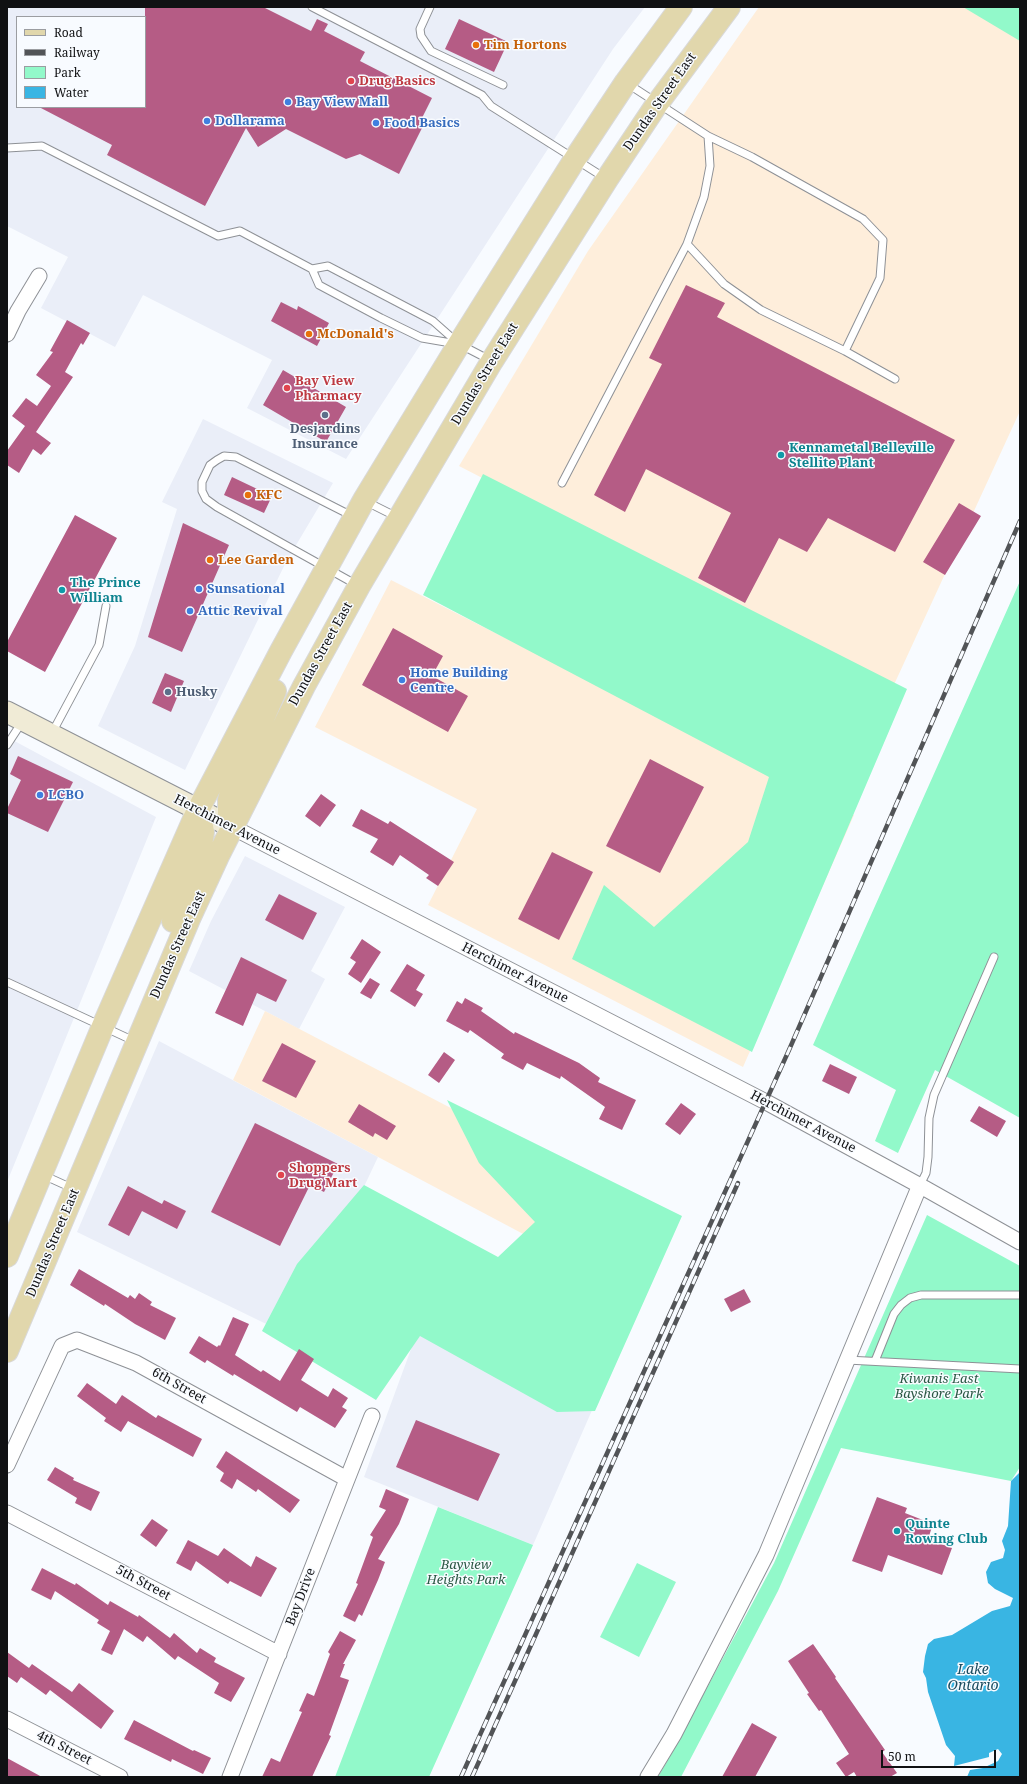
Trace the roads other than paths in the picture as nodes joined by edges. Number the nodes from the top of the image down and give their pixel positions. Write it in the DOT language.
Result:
graph roads {
  1 [pos="312,7"];
  2 [pos="430,7"];
  3 [pos="681,7"];
  4 [pos="728,7"];
  5 [pos="626,82"];
  6 [pos="503,85"];
  7 [pos="657,104"];
  8 [pos="708,136"];
  9 [pos="7,148"];
  10 [pos="575,159"];
  11 [pos="607,179"];
  12 [pos="687,244"];
  13 [pos="312,269"];
  14 [pos="38,276"];
  15 [pos="7,334"];
  16 [pos="459,344"];
  17 [pos="845,351"];
  18 [pos="492,361"];
  19 [pos="895,380"];
  20 [pos="562,483"];
  21 [pos="360,509"];
  22 [pos="399,518"];
  23 [pos="327,567"];
  24 [pos="359,586"];
  25 [pos="106,606"];
  26 [pos="281,651"];
  27 [pos="15,716"];
  28 [pos="51,735"];
  29 [pos="7,746"];
  30 [pos="198,810"];
  31 [pos="232,827"];
  32 [pos="994,957"];
  33 [pos="167,969"];
  34 [pos="7,982"];
  35 [pos="103,1026"];
  36 [pos="136,1042"];
  37 [pos="41,1175"];
  38 [pos="920,1185"];
  39 [pos="75,1189"];
  40 [pos="1020,1242"];
  41 [pos="7,1256"];
  42 [pos="1020,1295"];
  43 [pos="7,1351"];
  44 [pos="847,1360"];
  45 [pos="875,1361"];
  46 [pos="1020,1369"];
  47 [pos="372,1416"];
  48 [pos="7,1465"];
  49 [pos="346,1479"];
  50 [pos="7,1512"];
  51 [pos="279,1654"];
  52 [pos="7,1719"];
  53 [pos="120,1777"];
  54 [pos="230,1777"];
  55 [pos="648,1777"];
  1 -- 10 [label="lane"];
  2 -- 6 [label="lane"];
  3 -- 5 [label="main road"];
  4 -- 7 [label="main road, Dundas Street East"];
  5 -- 7 [label="lane"];
  5 -- 10 [label="main road"];
  7 -- 8 [label="lane"];
  7 -- 11 [label="main road, Dundas Street East"];
  8 -- 12 [label="lane"];
  8 -- 17 [label="lane"];
  9 -- 13 [label="lane"];
  10 -- 11 [label="lane"];
  10 -- 16 [label="main road"];
  11 -- 18 [label="main road, Dundas Street East"];
  12 -- 17 [label="lane"];
  12 -- 20 [label="lane"];
  13 -- 16 [label="lane"];
  13 -- 16 [label="lane"];
  14 -- 15 [label="street"];
  16 -- 18 [label="lane"];
  16 -- 21 [label="main road"];
  17 -- 19 [label="lane"];
  18 -- 22 [label="main road, Dundas Street East"];
  21 -- 22 [label="lane"];
  21 -- 23 [label="main road"];
  21 -- 23 [label="lane"];
  22 -- 24 [label="main road, Dundas Street East"];
  23 -- 24 [label="lane"];
  23 -- 26 [label="main road"];
  24 -- 31 [label="main road, Dundas Street East"];
  25 -- 28 [label="lane"];
  26 -- 30 [label="main road"];
  26 -- 31 [label="main road"];
  27 -- 28 [label="street, Herchimer Avenue"];
  27 -- 29 [label="lane"];
  28 -- 30 [label="street, Herchimer Avenue"];
  30 -- 31 [label="street, Herchimer Avenue"];
  30 -- 33 [label="main road"];
  30 -- 35 [label="main road"];
  31 -- 33 [label="main road, Dundas Street East"];
  31 -- 38 [label="street, Herchimer Avenue"];
  32 -- 38 [label="lane"];
  33 -- 36 [label="main road, Dundas Street East"];
  34 -- 35 [label="lane"];
  35 -- 36 [label="lane"];
  35 -- 37 [label="main road"];
  36 -- 39 [label="main road, Dundas Street East"];
  37 -- 39 [label="lane"];
  37 -- 41 [label="main road"];
  38 -- 40 [label="street, Herchimer Avenue"];
  38 -- 44 [label="street"];
  39 -- 43 [label="main road, Dundas Street East"];
  42 -- 45 [label="lane"];
  44 -- 45 [label="lane"];
  44 -- 55 [label="street"];
  45 -- 46 [label="lane"];
  47 -- 49 [label="street, Bay Drive"];
  48 -- 49 [label="street, 6th Street"];
  49 -- 51 [label="street, Bay Drive"];
  50 -- 51 [label="street, 5th Street"];
  51 -- 54 [label="street, Bay Drive"];
  52 -- 53 [label="street, 4th Street"];
}
